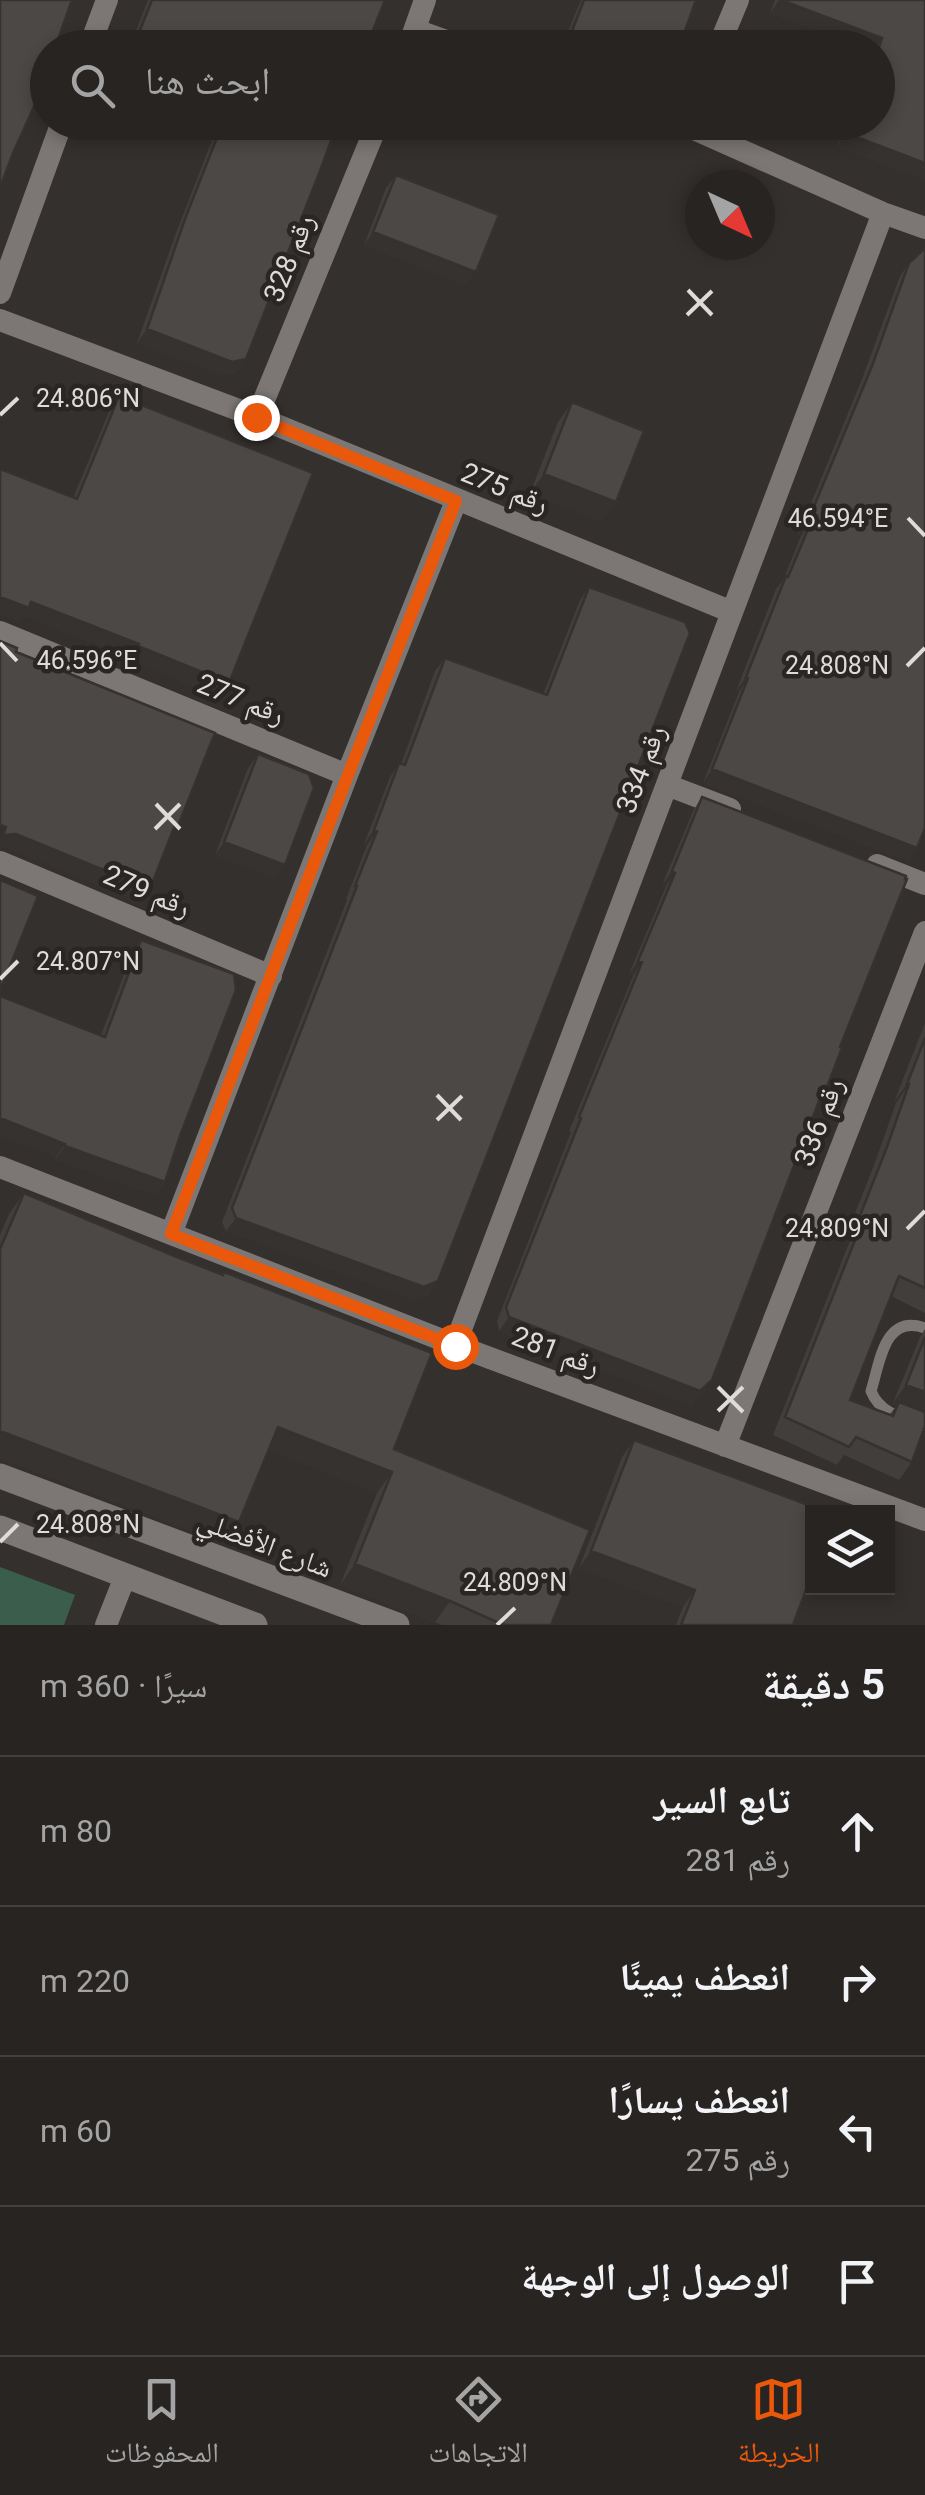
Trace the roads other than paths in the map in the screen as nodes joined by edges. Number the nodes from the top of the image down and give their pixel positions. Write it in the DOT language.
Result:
graph roads {
  1 [pos="106,0"];
  2 [pos="425,0"];
  3 [pos="738,0"];
  4 [pos="95,30"];
  5 [pos="415,30"];
  6 [pos="726,30"];
  7 [pos="55,140"];
  8 [pos="371,140"];
  9 [pos="720,140"];
  10 [pos="883,213"];
  11 [pos="925,228"];
  12 [pos="0,293"];
  13 [pos="0,320"];
  14 [pos="256,417"];
  15 [pos="456,501"];
  16 [pos="732,612"];
  17 [pos="0,632"];
  18 [pos="348,775"];
  19 [pos="667,785"];
  20 [pos="759,820"];
  21 [pos="851,856"];
  22 [pos="0,862"];
  23 [pos="925,884"];
  24 [pos="925,932"];
  25 [pos="270,976"];
  26 [pos="1,1171"];
  27 [pos="171,1234"];
  28 [pos="925,1328"];
  29 [pos="455,1346"];
  30 [pos="925,1426"];
  31 [pos="725,1446"];
  32 [pos="0,1476"];
  33 [pos="925,1520"];
  34 [pos="0,1528"];
  35 [pos="125,1577"];
  36 [pos="106,1625"];
  37 [pos="255,1625"];
  38 [pos="397,1625"];
  1 -- 4 [label="street"];
  2 -- 5 [label="street"];
  3 -- 6 [label="street"];
  7 -- 12 [label="street"];
  8 -- 14 [label="street, رقم 328"];
  9 -- 10 [label="street"];
  10 -- 11 [label="street"];
  10 -- 16 [label="street, رقم 334"];
  13 -- 14 [label="street, رقم 275"];
  14 -- 15 [label="street, رقم 275"];
  15 -- 16 [label="street, رقم 275"];
  15 -- 18 [label="street"];
  16 -- 19 [label="street, رقم 334"];
  17 -- 18 [label="street, رقم 277"];
  18 -- 25 [label="street"];
  19 -- 20 [label="street"];
  19 -- 29 [label="street, رقم 334"];
  21 -- 23 [label="street"];
  22 -- 25 [label="street, رقم 279"];
  24 -- 31 [label="street, رقم 336"];
  25 -- 27 [label="street"];
  26 -- 27 [label="street, رقم 281"];
  27 -- 29 [label="street, رقم 281"];
  28 -- 30 [label="lane"];
  29 -- 31 [label="street, رقم 281"];
  31 -- 33 [label="street, رقم 281"];
  32 -- 38 [label="street, شارع الأفضلي"];
  34 -- 35 [label="street"];
  35 -- 36 [label="street"];
  35 -- 37 [label="street"];
}
